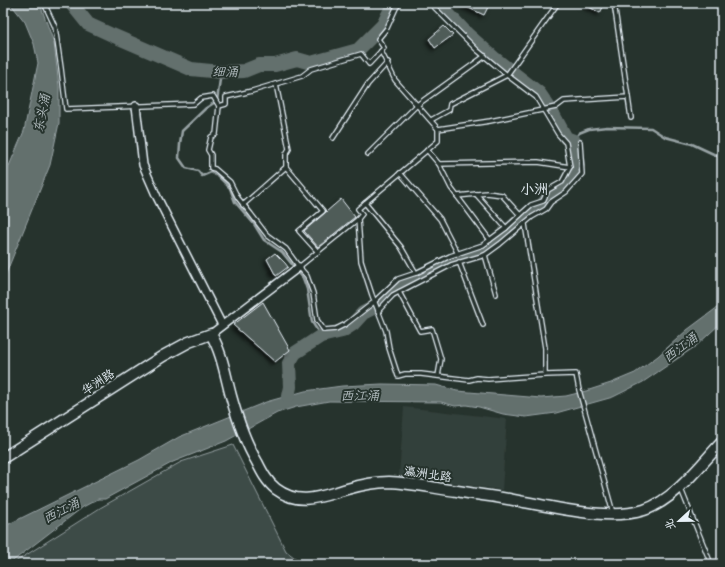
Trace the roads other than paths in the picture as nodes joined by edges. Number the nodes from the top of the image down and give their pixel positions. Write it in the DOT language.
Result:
graph roads {
  1 [pos="44,3"];
  2 [pos="400,3"];
  3 [pos="430,3"];
  4 [pos="558,3"];
  5 [pos="614,3"];
  6 [pos="382,51"];
  7 [pos="485,56"];
  8 [pos="388,62"];
  9 [pos="507,76"];
  10 [pos="276,84"];
  11 [pos="628,97"];
  12 [pos="417,104"];
  13 [pos="136,106"];
  14 [pos="218,106"];
  15 [pos="543,110"];
  16 [pos="631,118"];
  17 [pos="431,120"];
  18 [pos="438,129"];
  19 [pos="334,138"];
  20 [pos="580,142"];
  21 [pos="427,150"];
  22 [pos="368,154"];
  23 [pos="439,164"];
  24 [pos="286,167"];
  25 [pos="570,167"];
  26 [pos="400,173"];
  27 [pos="476,194"];
  28 [pos="457,196"];
  29 [pos="365,203"];
  30 [pos="243,205"];
  31 [pos="520,215"];
  32 [pos="358,219"];
  33 [pos="525,224"];
  34 [pos="506,228"];
  35 [pos="490,240"];
  36 [pos="318,252"];
  37 [pos="458,254"];
  38 [pos="485,255"];
  39 [pos="460,262"];
  40 [pos="299,267"];
  41 [pos="416,272"];
  42 [pos="399,292"];
  43 [pos="496,294"];
  44 [pos="374,302"];
  45 [pos="378,311"];
  46 [pos="222,325"];
  47 [pos="483,325"];
  48 [pos="211,334"];
  49 [pos="545,375"];
  50 [pos="438,376"];
  51 [pos="722,442"];
  52 [pos="3,458"];
  53 [pos="680,486"];
  54 [pos="614,514"];
  55 [pos="711,564"];
  1 -- 13 [label="lane"];
  2 -- 6 [label="lane"];
  3 -- 7 [label="lane"];
  4 -- 9 [label="lane"];
  5 -- 11 [label="lane"];
  6 -- 8 [label="lane"];
  6 -- 10 [label="lane"];
  7 -- 9 [label="lane"];
  7 -- 12 [label="lane"];
  8 -- 12 [label="lane"];
  8 -- 19 [label="lane"];
  9 -- 15 [label="lane"];
  9 -- 17 [label="lane"];
  10 -- 14 [label="lane"];
  10 -- 24 [label="lane"];
  11 -- 15 [label="lane"];
  11 -- 16 [label="lane"];
  12 -- 17 [label="lane"];
  12 -- 22 [label="lane"];
  13 -- 14 [label="lane"];
  13 -- 46 [label="street"];
  14 -- 30 [label="lane"];
  15 -- 18 [label="lane"];
  15 -- 25 [label="lane"];
  17 -- 18 [label="lane"];
  18 -- 21 [label="lane"];
  20 -- 33 [label="lane"];
  21 -- 23 [label="lane"];
  21 -- 26 [label="lane"];
  23 -- 25 [label="lane"];
  23 -- 28 [label="lane"];
  24 -- 30 [label="lane"];
  24 -- 36 [label="lane"];
  25 -- 31 [label="lane"];
  26 -- 29 [label="lane"];
  26 -- 37 [label="lane"];
  27 -- 28 [label="lane"];
  27 -- 31 [label="lane"];
  27 -- 34 [label="lane"];
  28 -- 35 [label="lane"];
  29 -- 32 [label="lane"];
  29 -- 41 [label="lane"];
  30 -- 40 [label="lane"];
  31 -- 34 [label="lane"];
  32 -- 36 [label="lane"];
  32 -- 44 [label="lane"];
  33 -- 38 [label="lane"];
  33 -- 49 [label="lane"];
  34 -- 35 [label="lane"];
  35 -- 37 [label="lane"];
  36 -- 40 [label="lane"];
  37 -- 41 [label="lane"];
  38 -- 39 [label="lane"];
  38 -- 43 [label="lane"];
  39 -- 42 [label="lane"];
  39 -- 47 [label="lane"];
  40 -- 44 [label="lane"];
  40 -- 46 [label="street"];
  41 -- 44 [label="lane"];
  42 -- 45 [label="lane"];
  42 -- 50 [label="lane"];
  44 -- 45 [label="lane"];
  45 -- 50 [label="lane"];
  46 -- 48 [label="street"];
  48 -- 52 [label="main road, 华洲路"];
  48 -- 54 [label="main road, 瀛洲北路"];
  49 -- 50 [label="lane"];
  49 -- 54 [label="lane"];
  51 -- 53 [label="main road, 瀛洲北路"];
  53 -- 54 [label="main road, 瀛洲北路"];
  53 -- 55 [label="lane"];
}
